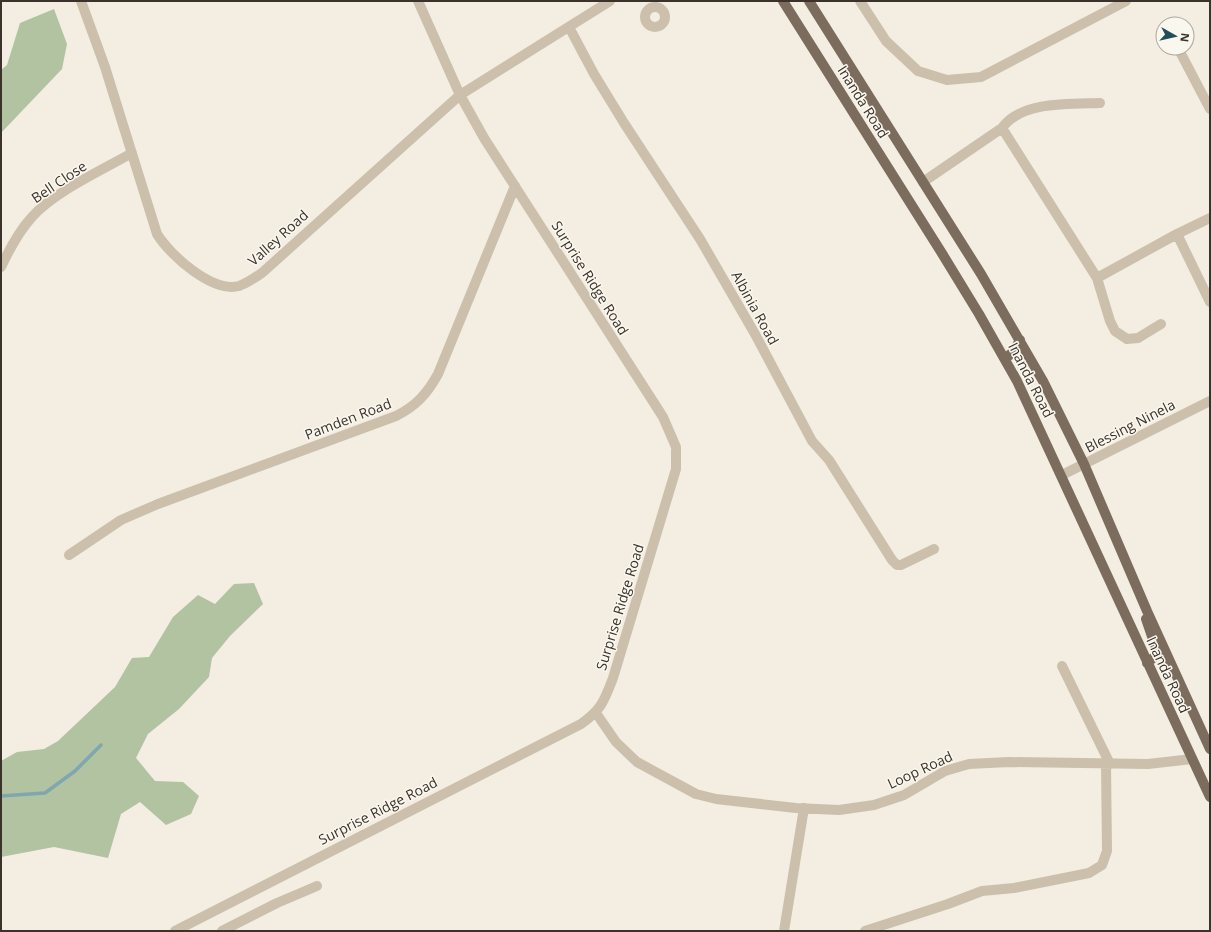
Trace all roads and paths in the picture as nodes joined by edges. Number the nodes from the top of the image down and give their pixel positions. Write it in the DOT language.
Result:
graph roads {
  1 [pos="81,1"];
  2 [pos="418,1"];
  3 [pos="610,1"];
  4 [pos="782,1"];
  5 [pos="809,1"];
  6 [pos="860,1"];
  7 [pos="1126,1"];
  8 [pos="569,27"];
  9 [pos="1182,56"];
  10 [pos="460,95"];
  11 [pos="1100,103"];
  12 [pos="1210,109"];
  13 [pos="1002,128"];
  14 [pos="132,153"];
  15 [pos="923,182"];
  16 [pos="515,186"];
  17 [pos="1210,218"];
  18 [pos="1178,234"];
  19 [pos="1,267"];
  20 [pos="1097,278"];
  21 [pos="1210,302"];
  22 [pos="1161,324"];
  23 [pos="1020,340"];
  24 [pos="1005,359"];
  25 [pos="1210,401"];
  26 [pos="1084,464"];
  27 [pos="1062,475"];
  28 [pos="934,549"];
  29 [pos="69,555"];
  30 [pos="1147,611"];
  31 [pos="1147,663"];
  32 [pos="1062,666"];
  33 [pos="596,713"];
  34 [pos="1210,748"];
  35 [pos="1192,758"];
  36 [pos="1108,764"];
  37 [pos="1210,797"];
  38 [pos="804,808"];
  39 [pos="317,886"];
  40 [pos="175,931"];
  41 [pos="222,931"];
  42 [pos="784,931"];
  43 [pos="865,931"];
  1 -- 14 [label="street, Valley Road"];
  2 -- 10 [label="street, Surprise Ridge Road"];
  3 -- 8 [label="street, Valley Road"];
  4 -- 24 [label="main road, Inanda Road"];
  5 -- 15 [label="main road, Inanda Road"];
  6 -- 7 [label="street"];
  8 -- 10 [label="street, Valley Road"];
  8 -- 28 [label="street, Albinia Road"];
  9 -- 12 [label="street"];
  10 -- 14 [label="street, Valley Road"];
  10 -- 16 [label="street, Surprise Ridge Road"];
  11 -- 13 [label="street"];
  13 -- 15 [label="street"];
  13 -- 20 [label="street"];
  14 -- 19 [label="street, Bell Close"];
  15 -- 23 [label="main road, Inanda Road"];
  16 -- 29 [label="street, Pamden Road"];
  16 -- 33 [label="street, Surprise Ridge Road"];
  17 -- 18 [label="street"];
  18 -- 20 [label="street"];
  18 -- 21 [label="street"];
  20 -- 22 [label="street"];
  23 -- 24 [label="main road"];
  23 -- 26 [label="main road, Inanda Road"];
  24 -- 27 [label="main road, Inanda Road"];
  25 -- 26 [label="street, Blessing Ninela"];
  26 -- 27 [label="street, Blessing Ninela"];
  26 -- 30 [label="main road, Inanda Road"];
  27 -- 31 [label="main road, Inanda Road"];
  30 -- 31 [label="main road"];
  30 -- 34 [label="main road, Inanda Road"];
  31 -- 35 [label="main road, Inanda Road"];
  32 -- 36 [label="street"];
  33 -- 38 [label="street, Loop Road"];
  33 -- 40 [label="street, Surprise Ridge Road"];
  35 -- 36 [label="street, Loop Road"];
  35 -- 37 [label="main road, Inanda Road"];
  36 -- 38 [label="street, Loop Road"];
  36 -- 43 [label="street"];
  38 -- 42 [label="street"];
  39 -- 41 [label="street"];
}
